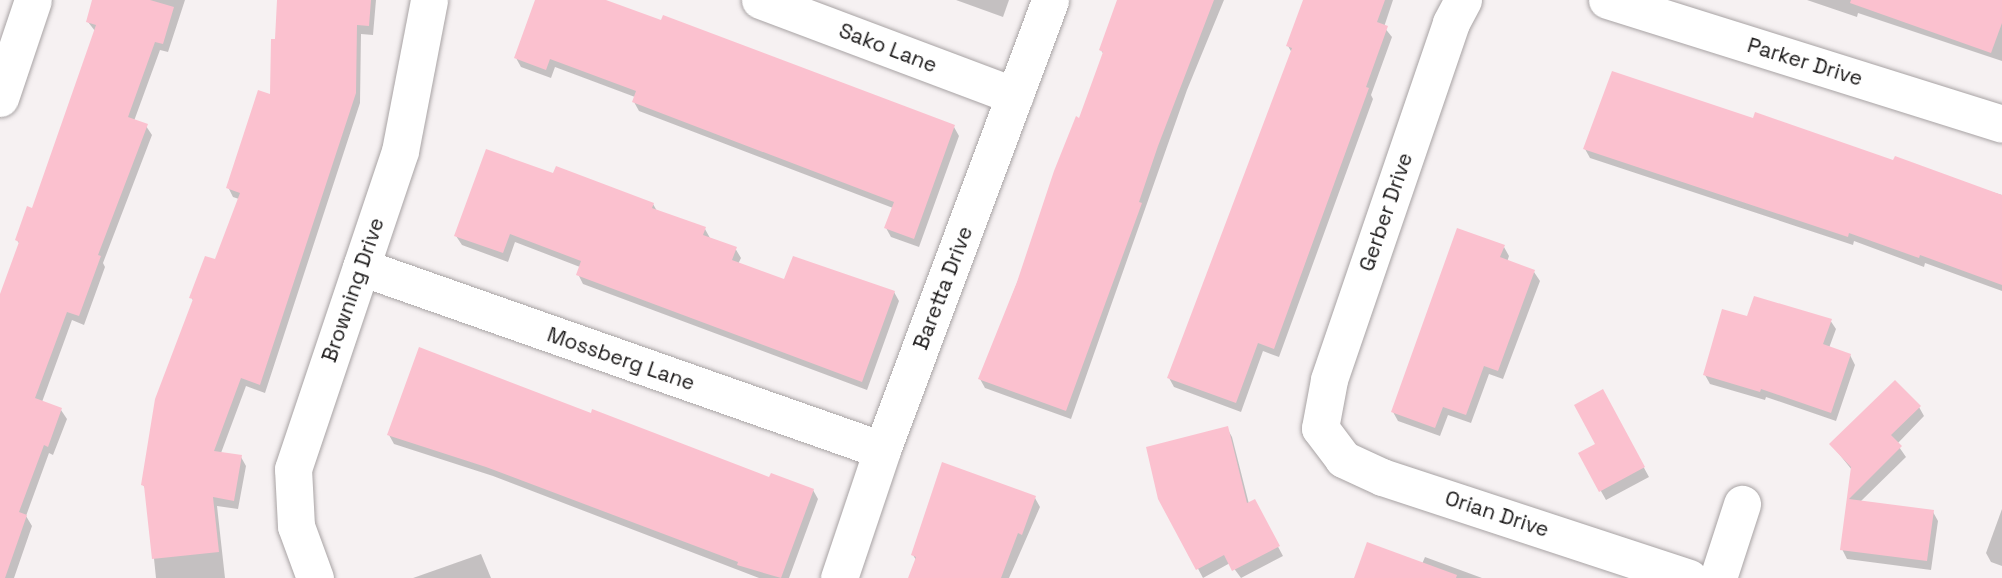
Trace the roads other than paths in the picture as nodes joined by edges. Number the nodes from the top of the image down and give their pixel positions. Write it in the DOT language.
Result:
graph roads {
  1 [pos="33,0"];
  2 [pos="429,0"];
  3 [pos="760,0"];
  4 [pos="1050,0"];
  5 [pos="1463,0"];
  6 [pos="1607,0"];
  7 [pos="1015,96"];
  8 [pos="0,98"];
  9 [pos="2002,124"];
  10 [pos="361,267"];
  11 [pos="1320,428"];
  12 [pos="882,450"];
  13 [pos="1742,504"];
  14 [pos="315,578"];
  15 [pos="839,578"];
  16 [pos="1689,578"];
  17 [pos="1718,578"];
  1 -- 8 [label="street"];
  2 -- 10 [label="street, Browning Drive"];
  3 -- 7 [label="street, Sako Lane"];
  4 -- 7 [label="street, Baretta Drive"];
  5 -- 11 [label="street, Gerber Drive"];
  6 -- 9 [label="street, Parker Drive"];
  7 -- 12 [label="street, Baretta Drive"];
  10 -- 12 [label="street, Mossberg Lane"];
  10 -- 14 [label="street, Browning Drive"];
  11 -- 16 [label="street, Orian Drive"];
  12 -- 15 [label="street, Baretta Drive"];
  13 -- 17 [label="street"];
}
